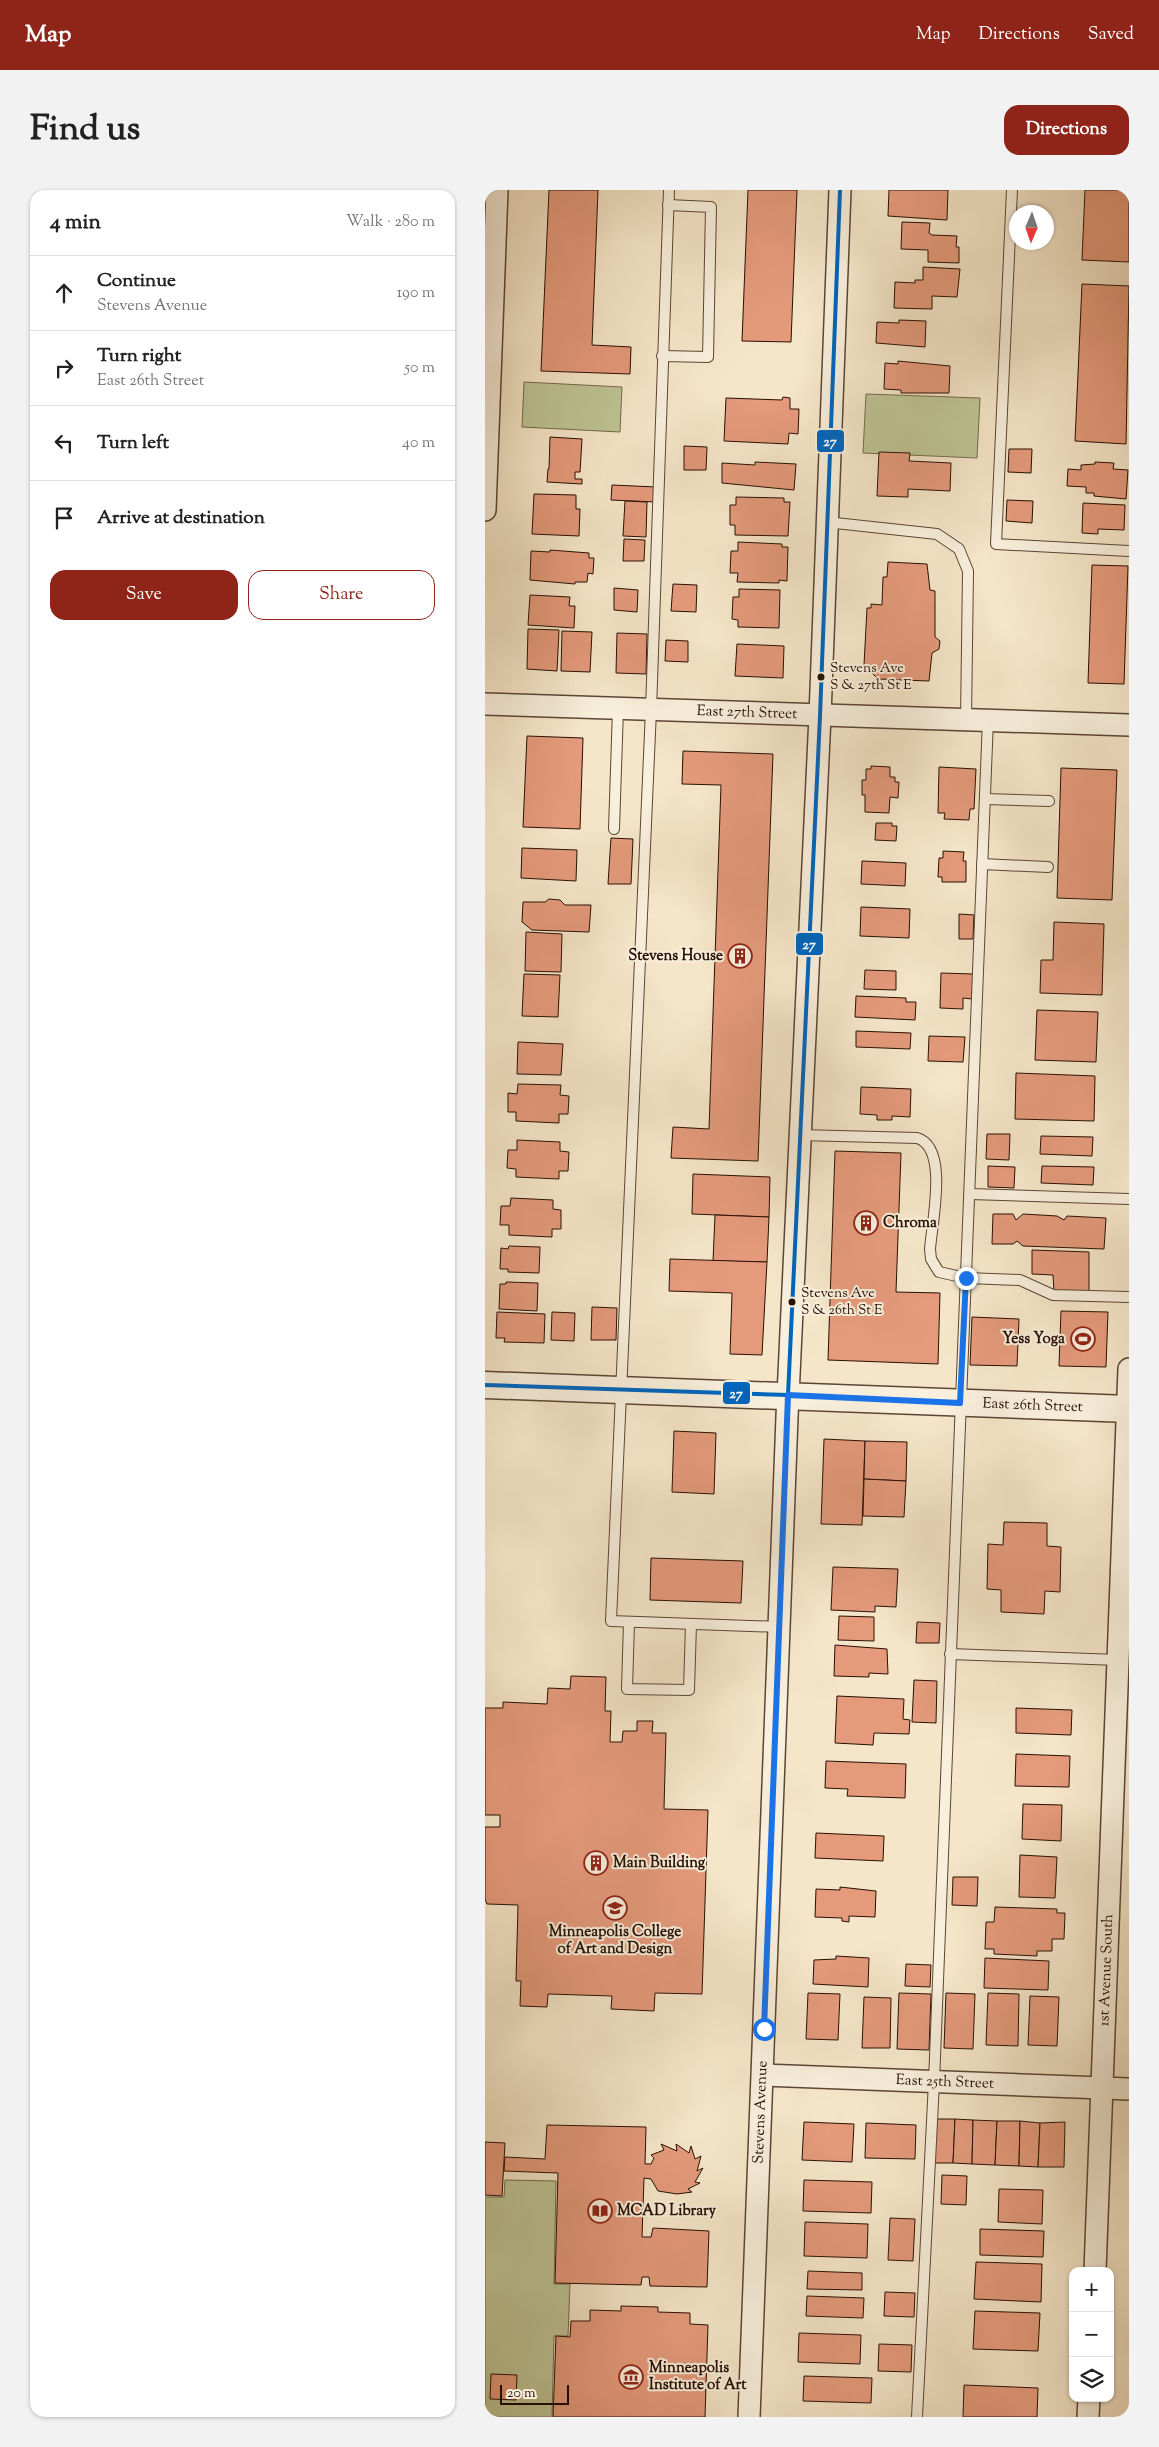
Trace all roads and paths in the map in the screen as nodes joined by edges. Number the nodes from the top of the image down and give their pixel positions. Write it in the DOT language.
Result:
graph roads {
  1 [pos="497,190"];
  2 [pos="669,190"];
  3 [pos="840,190"];
  4 [pos="1012,190"];
  5 [pos="668,205"];
  6 [pos="662,356"];
  7 [pos="485,510"];
  8 [pos="826,522"];
  9 [pos="1129,551"];
  10 [pos="485,704"];
  11 [pos="618,709"];
  12 [pos="651,710"];
  13 [pos="820,716"];
  14 [pos="966,718"];
  15 [pos="988,719"];
  16 [pos="1129,725"];
  17 [pos="985,799"];
  18 [pos="1049,801"];
  19 [pos="613,829"];
  20 [pos="982,864"];
  21 [pos="1048,867"];
  22 [pos="799,1136"];
  23 [pos="970,1194"];
  24 [pos="1129,1200"];
  25 [pos="966,1278"];
  26 [pos="1129,1297"];
  27 [pos="1129,1369"];
  28 [pos="485,1385"];
  29 [pos="620,1390"];
  30 [pos="788,1395"];
  31 [pos="960,1403"];
  32 [pos="1128,1409"];
  33 [pos="629,1622"];
  34 [pos="691,1624"];
  35 [pos="779,1627"];
  36 [pos="950,1654"];
  37 [pos="1118,1660"];
  38 [pos="763,2075"];
  39 [pos="934,2082"];
  40 [pos="1103,2088"];
  41 [pos="1129,2089"];
  42 [pos="1095,2267"];
  43 [pos="1089,2402"];
  44 [pos="749,2417"];
  45 [pos="917,2417"];
  46 [pos="1088,2417"];
  1 -- 7 [label="street"];
  2 -- 5 [label="lane"];
  3 -- 8 [label="street, Stevens Avenue"];
  4 -- 9 [label="lane"];
  5 -- 6 [label="lane"];
  5 -- 6 [label="lane"];
  6 -- 12 [label="lane"];
  8 -- 13 [label="street, Stevens Avenue"];
  8 -- 14 [label="lane"];
  10 -- 11 [label="street, East 27th Street"];
  11 -- 12 [label="street, East 27th Street"];
  11 -- 19 [label="lane"];
  12 -- 13 [label="street, East 27th Street"];
  12 -- 29 [label="lane"];
  13 -- 14 [label="street, East 27th Street"];
  13 -- 22 [label="street, Stevens Avenue"];
  14 -- 15 [label="street, East 27th Street"];
  15 -- 16 [label="street, East 27th Street"];
  15 -- 17 [label="lane"];
  17 -- 18 [label="lane"];
  17 -- 20 [label="lane"];
  20 -- 21 [label="lane"];
  20 -- 23 [label="lane"];
  22 -- 25 [label="lane"];
  22 -- 30 [label="street, Stevens Avenue"];
  23 -- 24 [label="lane"];
  23 -- 25 [label="lane"];
  25 -- 26 [label="lane"];
  25 -- 31 [label="lane"];
  27 -- 32 [label="street, 1st Avenue South"];
  28 -- 29 [label="street, East 26th Street"];
  29 -- 30 [label="street, East 26th Street"];
  29 -- 33 [label="lane"];
  30 -- 31 [label="street, East 26th Street"];
  30 -- 35 [label="street, Stevens Avenue"];
  31 -- 32 [label="street, East 26th Street"];
  31 -- 36 [label="lane"];
  32 -- 37 [label="street, 1st Avenue South"];
  33 -- 34 [label="lane"];
  33 -- 34 [label="lane"];
  34 -- 35 [label="lane"];
  35 -- 38 [label="street, Stevens Avenue"];
  36 -- 37 [label="lane"];
  36 -- 39 [label="lane"];
  37 -- 40 [label="street, 1st Avenue South"];
  38 -- 39 [label="street, East 25th Street"];
  38 -- 44 [label="street, Stevens Avenue"];
  39 -- 40 [label="street, East 25th Street"];
  39 -- 45 [label="lane"];
  40 -- 41 [label="street, East 25th Street"];
  40 -- 42 [label="street, 1st Avenue South"];
  43 -- 46 [label="street"];
}
